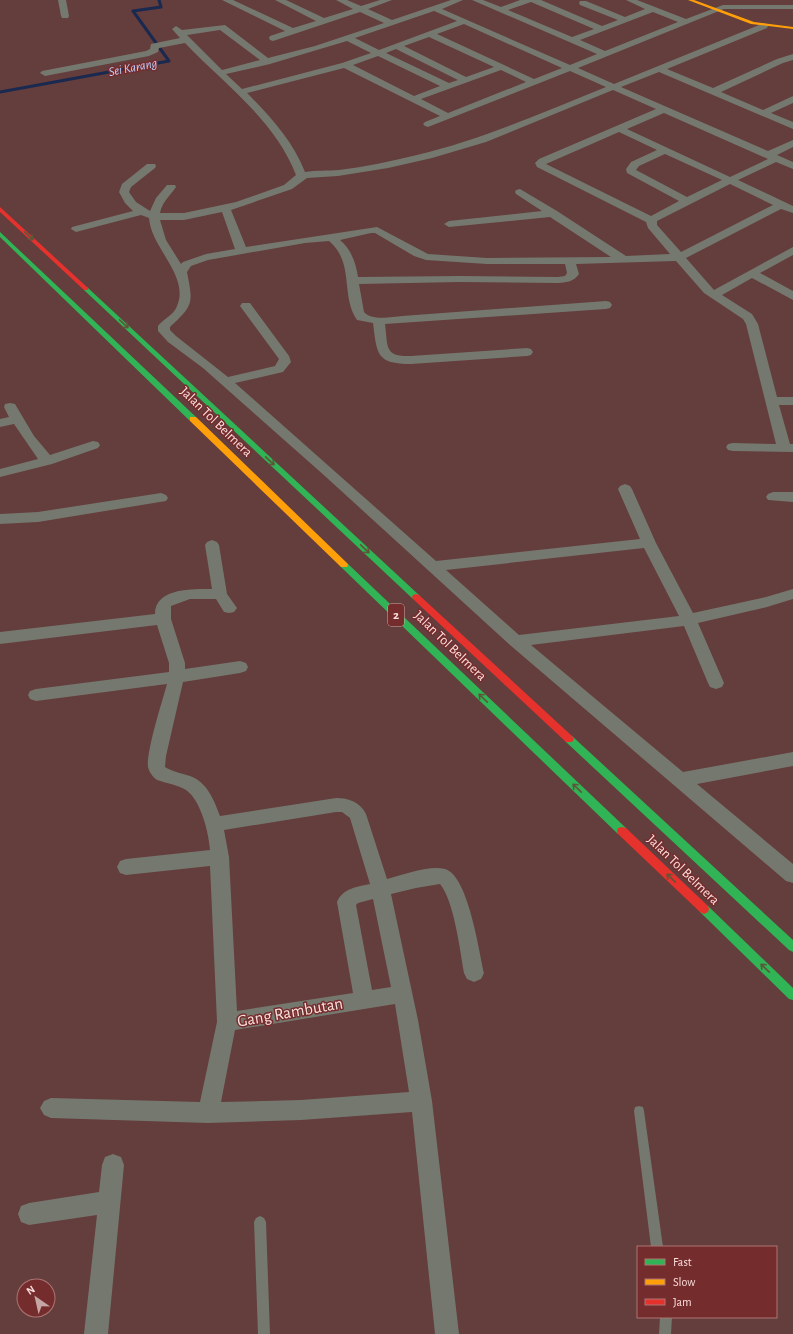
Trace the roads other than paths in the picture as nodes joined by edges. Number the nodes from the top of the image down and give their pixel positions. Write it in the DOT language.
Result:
graph roads {
  1 [pos="62,0"];
  2 [pos="226,0"];
  3 [pos="279,0"];
  4 [pos="340,0"];
  5 [pos="388,0"];
  6 [pos="459,0"];
  7 [pos="476,0"];
  8 [pos="528,0"];
  9 [pos="534,0"];
  10 [pos="630,0"];
  11 [pos="690,0"];
  12 [pos="581,4"];
  13 [pos="793,7"];
  14 [pos="434,8"];
  15 [pos="360,9"];
  16 [pos="653,9"];
  17 [pos="501,10"];
  18 [pos="716,10"];
  19 [pos="559,12"];
  20 [pos="65,16"];
  21 [pos="624,20"];
  22 [pos="324,21"];
  23 [pos="465,21"];
  24 [pos="686,22"];
  25 [pos="391,23"];
  26 [pos="764,26"];
  27 [pos="600,28"];
  28 [pos="793,28"];
  29 [pos="292,31"];
  30 [pos="181,34"];
  31 [pos="430,34"];
  32 [pos="273,38"];
  33 [pos="347,38"];
  34 [pos="572,40"];
  35 [pos="396,46"];
  36 [pos="380,53"];
  37 [pos="606,54"];
  38 [pos="793,57"];
  39 [pos="267,62"];
  40 [pos="345,65"];
  41 [pos="501,67"];
  42 [pos="571,68"];
  43 [pos="660,69"];
  44 [pos="45,73"];
  45 [pos="220,73"];
  46 [pos="466,80"];
  47 [pos="532,82"];
  48 [pos="448,86"];
  49 [pos="616,87"];
  50 [pos="240,92"];
  51 [pos="713,92"];
  52 [pos="413,99"];
  53 [pos="793,99"];
  54 [pos="664,109"];
  55 [pos="763,113"];
  56 [pos="447,116"];
  57 [pos="428,124"];
  58 [pos="793,126"];
  59 [pos="620,129"];
  60 [pos="793,143"];
  61 [pos="665,150"];
  62 [pos="773,157"];
  63 [pos="151,166"];
  64 [pos="793,166"];
  65 [pos="302,176"];
  66 [pos="730,180"];
  67 [pos="171,187"];
  68 [pos="520,192"];
  69 [pos="687,201"];
  70 [pos="782,204"];
  71 [pos="225,207"];
  72 [pos="0,209"];
  73 [pos="793,210"];
  74 [pos="142,212"];
  75 [pos="553,213"];
  76 [pos="153,216"];
  77 [pos="651,220"];
  78 [pos="449,224"];
  79 [pos="76,229"];
  80 [pos="0,234"];
  81 [pos="331,238"];
  82 [pos="242,250"];
  83 [pos="791,253"];
  84 [pos="680,257"];
  85 [pos="624,260"];
  86 [pos="570,261"];
  87 [pos="181,272"];
  88 [pos="751,274"];
  89 [pos="354,281"];
  90 [pos="713,295"];
  91 [pos="793,296"];
  92 [pos="606,305"];
  93 [pos="246,306"];
  94 [pos="378,320"];
  95 [pos="527,352"];
  96 [pos="225,380"];
  97 [pos="772,401"];
  98 [pos="793,402"];
  99 [pos="10,407"];
  100 [pos="18,419"];
  101 [pos="0,423"];
  102 [pos="93,445"];
  103 [pos="733,447"];
  104 [pos="788,448"];
  105 [pos="47,461"];
  106 [pos="0,473"];
  107 [pos="625,489"];
  108 [pos="773,496"];
  109 [pos="793,497"];
  110 [pos="161,498"];
  111 [pos="0,519"];
  112 [pos="649,543"];
  113 [pos="212,545"];
  114 [pos="433,566"];
  115 [pos="220,594"];
  116 [pos="793,594"];
  117 [pos="229,608"];
  118 [pos="163,618"];
  119 [pos="689,620"];
  120 [pos="0,638"];
  121 [pos="516,641"];
  122 [pos="240,667"];
  123 [pos="177,675"];
  124 [pos="716,682"];
  125 [pos="36,694"];
  126 [pos="793,759"];
  127 [pos="680,780"];
  128 [pos="215,824"];
  129 [pos="220,857"];
  130 [pos="126,868"];
  131 [pos="793,875"];
  132 [pos="381,890"];
  133 [pos="793,947"];
  134 [pos="474,973"];
  135 [pos="402,994"];
  136 [pos="793,995"];
  137 [pos="364,999"];
  138 [pos="226,1022"];
  139 [pos="421,1101"];
  140 [pos="51,1108"];
  141 [pos="639,1111"];
  142 [pos="208,1113"];
  143 [pos="113,1165"];
  144 [pos="109,1202"];
  145 [pos="29,1214"];
  146 [pos="260,1222"];
  147 [pos="657,1246"];
  148 [pos="666,1318"];
  149 [pos="96,1334"];
  150 [pos="264,1334"];
  151 [pos="447,1334"];
  152 [pos="665,1334"];
  1 -- 20 [label="street"];
  2 -- 29 [label="street"];
  3 -- 22 [label="street"];
  4 -- 15 [label="street"];
  5 -- 15 [label="street"];
  6 -- 14 [label="street"];
  7 -- 17 [label="street"];
  8 -- 17 [label="street"];
  9 -- 19 [label="street"];
  10 -- 16 [label="street"];
  11 -- 18 [label="main road"];
  12 -- 19 [label="street"];
  12 -- 21 [label="street"];
  13 -- 18 [label="street"];
  14 -- 23 [label="street"];
  14 -- 25 [label="street"];
  15 -- 22 [label="street"];
  15 -- 25 [label="street"];
  16 -- 21 [label="street"];
  16 -- 24 [label="street"];
  17 -- 34 [label="street"];
  18 -- 24 [label="street"];
  18 -- 26 [label="main road"];
  19 -- 27 [label="street"];
  21 -- 27 [label="street"];
  22 -- 29 [label="street"];
  23 -- 31 [label="street"];
  23 -- 42 [label="street"];
  24 -- 37 [label="street"];
  25 -- 33 [label="street"];
  26 -- 28 [label="main road"];
  26 -- 43 [label="street"];
  27 -- 34 [label="street"];
  29 -- 32 [label="street"];
  30 -- 39 [label="street"];
  30 -- 44 [label="street"];
  30 -- 45 [label="street"];
  31 -- 35 [label="street"];
  31 -- 41 [label="street"];
  33 -- 36 [label="street"];
  33 -- 39 [label="street"];
  34 -- 37 [label="street"];
  35 -- 36 [label="street"];
  35 -- 46 [label="street"];
  36 -- 40 [label="street"];
  36 -- 48 [label="street"];
  37 -- 42 [label="street"];
  38 -- 51 [label="street"];
  39 -- 45 [label="street"];
  40 -- 50 [label="street"];
  40 -- 52 [label="street"];
  41 -- 46 [label="street"];
  41 -- 47 [label="street"];
  42 -- 47 [label="street"];
  42 -- 49 [label="street"];
  43 -- 49 [label="street"];
  43 -- 51 [label="street"];
  45 -- 50 [label="street"];
  46 -- 48 [label="street"];
  47 -- 56 [label="street"];
  48 -- 52 [label="street"];
  49 -- 54 [label="street"];
  49 -- 65 [label="street"];
  50 -- 65 [label="street"];
  51 -- 55 [label="street"];
  52 -- 56 [label="street"];
  53 -- 55 [label="street"];
  54 -- 59 [label="street"];
  54 -- 62 [label="street"];
  55 -- 58 [label="street"];
  56 -- 57 [label="street"];
  59 -- 61 [label="street"];
  59 -- 77 [label="street"];
  60 -- 62 [label="street"];
  61 -- 66 [label="street"];
  61 -- 69 [label="street"];
  62 -- 64 [label="street"];
  62 -- 66 [label="street"];
  63 -- 74 [label="street"];
  65 -- 71 [label="street"];
  66 -- 69 [label="street"];
  66 -- 70 [label="street"];
  67 -- 76 [label="street"];
  68 -- 75 [label="street"];
  69 -- 77 [label="street"];
  70 -- 73 [label="street"];
  70 -- 84 [label="street"];
  71 -- 76 [label="street"];
  71 -- 82 [label="street"];
  72 -- 133 [label="main road, Jalan Tol Belmera / 2, one-way"];
  74 -- 76 [label="street"];
  74 -- 79 [label="street"];
  75 -- 78 [label="street"];
  75 -- 85 [label="street"];
  76 -- 87 [label="street"];
  77 -- 84 [label="street"];
  136 -- 80 [label="main road, Jalan Tol Belmera / 2, one-way"];
  81 -- 82 [label="street"];
  81 -- 86 [label="street"];
  81 -- 89 [label="street"];
  82 -- 87 [label="street"];
  83 -- 88 [label="street"];
  84 -- 85 [label="street"];
  84 -- 90 [label="street"];
  85 -- 86 [label="street"];
  86 -- 89 [label="street"];
  87 -- 96 [label="street"];
  88 -- 90 [label="street"];
  88 -- 91 [label="street"];
  89 -- 94 [label="street"];
  90 -- 97 [label="street"];
  92 -- 94 [label="street"];
  93 -- 96 [label="street"];
  94 -- 95 [label="street"];
  96 -- 114 [label="street"];
  97 -- 98 [label="street"];
  97 -- 104 [label="street"];
  99 -- 100 [label="street"];
  100 -- 101 [label="street"];
  100 -- 105 [label="street"];
  102 -- 105 [label="street"];
  103 -- 104 [label="street"];
  105 -- 106 [label="street"];
  107 -- 112 [label="street"];
  108 -- 109 [label="street"];
  110 -- 111 [label="street"];
  112 -- 114 [label="street"];
  112 -- 119 [label="street"];
  113 -- 115 [label="street"];
  114 -- 121 [label="street"];
  115 -- 117 [label="street"];
  115 -- 118 [label="street"];
  116 -- 119 [label="street"];
  118 -- 120 [label="street"];
  118 -- 123 [label="street, Gang Rambutan"];
  119 -- 121 [label="street"];
  119 -- 124 [label="street"];
  121 -- 127 [label="street"];
  122 -- 123 [label="street"];
  123 -- 125 [label="street"];
  123 -- 128 [label="street, Gang Rambutan"];
  126 -- 127 [label="street"];
  127 -- 131 [label="street"];
  128 -- 129 [label="street, Gang Rambutan"];
  128 -- 132 [label="street"];
  129 -- 130 [label="street"];
  129 -- 138 [label="street, Gang Rambutan"];
  132 -- 134 [label="street"];
  132 -- 135 [label="street"];
  132 -- 137 [label="street"];
  135 -- 137 [label="street, Gang Rambutan"];
  135 -- 139 [label="street"];
  137 -- 138 [label="street, Gang Rambutan"];
  138 -- 142 [label="street"];
  139 -- 142 [label="street"];
  139 -- 151 [label="street"];
  140 -- 142 [label="street"];
  141 -- 147 [label="lane"];
  143 -- 144 [label="street"];
  144 -- 145 [label="street"];
  144 -- 149 [label="street"];
  146 -- 150 [label="lane"];
  148 -- 152 [label="lane"];
}
